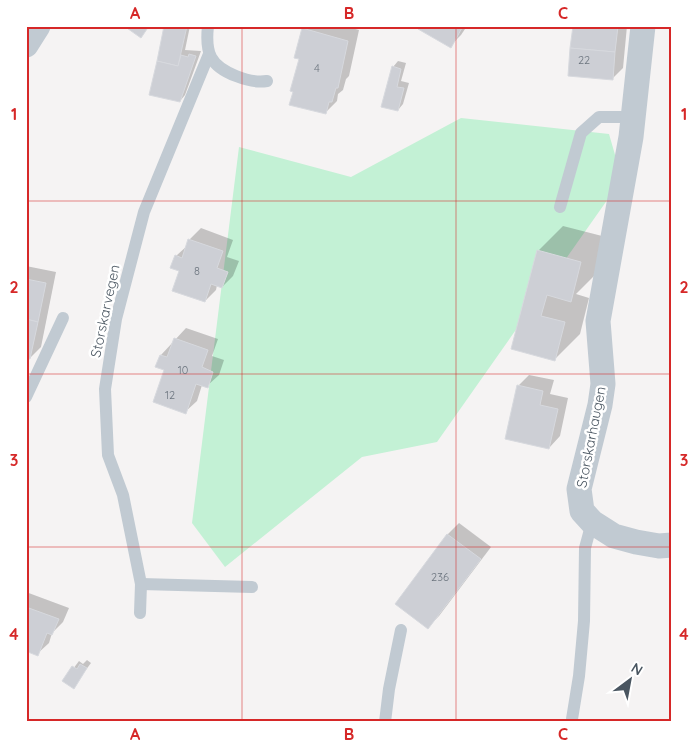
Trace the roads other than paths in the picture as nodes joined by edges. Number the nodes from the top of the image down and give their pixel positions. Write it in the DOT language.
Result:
graph roads {
  1 [pos="38,26"];
  2 [pos="208,26"];
  3 [pos="643,26"];
  4 [pos="26,45"];
  5 [pos="209,54"];
  6 [pos="267,81"];
  7 [pos="633,117"];
  8 [pos="560,207"];
  9 [pos="63,318"];
  10 [pos="26,396"];
  11 [pos="592,522"];
  12 [pos="672,546"];
  13 [pos="141,584"];
  14 [pos="252,587"];
  15 [pos="140,612"];
  16 [pos="401,630"];
  17 [pos="572,719"];
  18 [pos="385,722"];
  1 -- 4 [label="street"];
  2 -- 5 [label="lane, Storskarvegen"];
  3 -- 7 [label="street, Storskarhaugen"];
  5 -- 6 [label="lane"];
  5 -- 13 [label="lane, Storskarvegen"];
  7 -- 8 [label="lane"];
  7 -- 11 [label="street, Storskarhaugen"];
  9 -- 10 [label="lane"];
  11 -- 12 [label="street, Storskarhaugen"];
  11 -- 17 [label="lane"];
  13 -- 14 [label="lane"];
  13 -- 15 [label="lane, Storskarvegen"];
  16 -- 18 [label="lane"];
}
